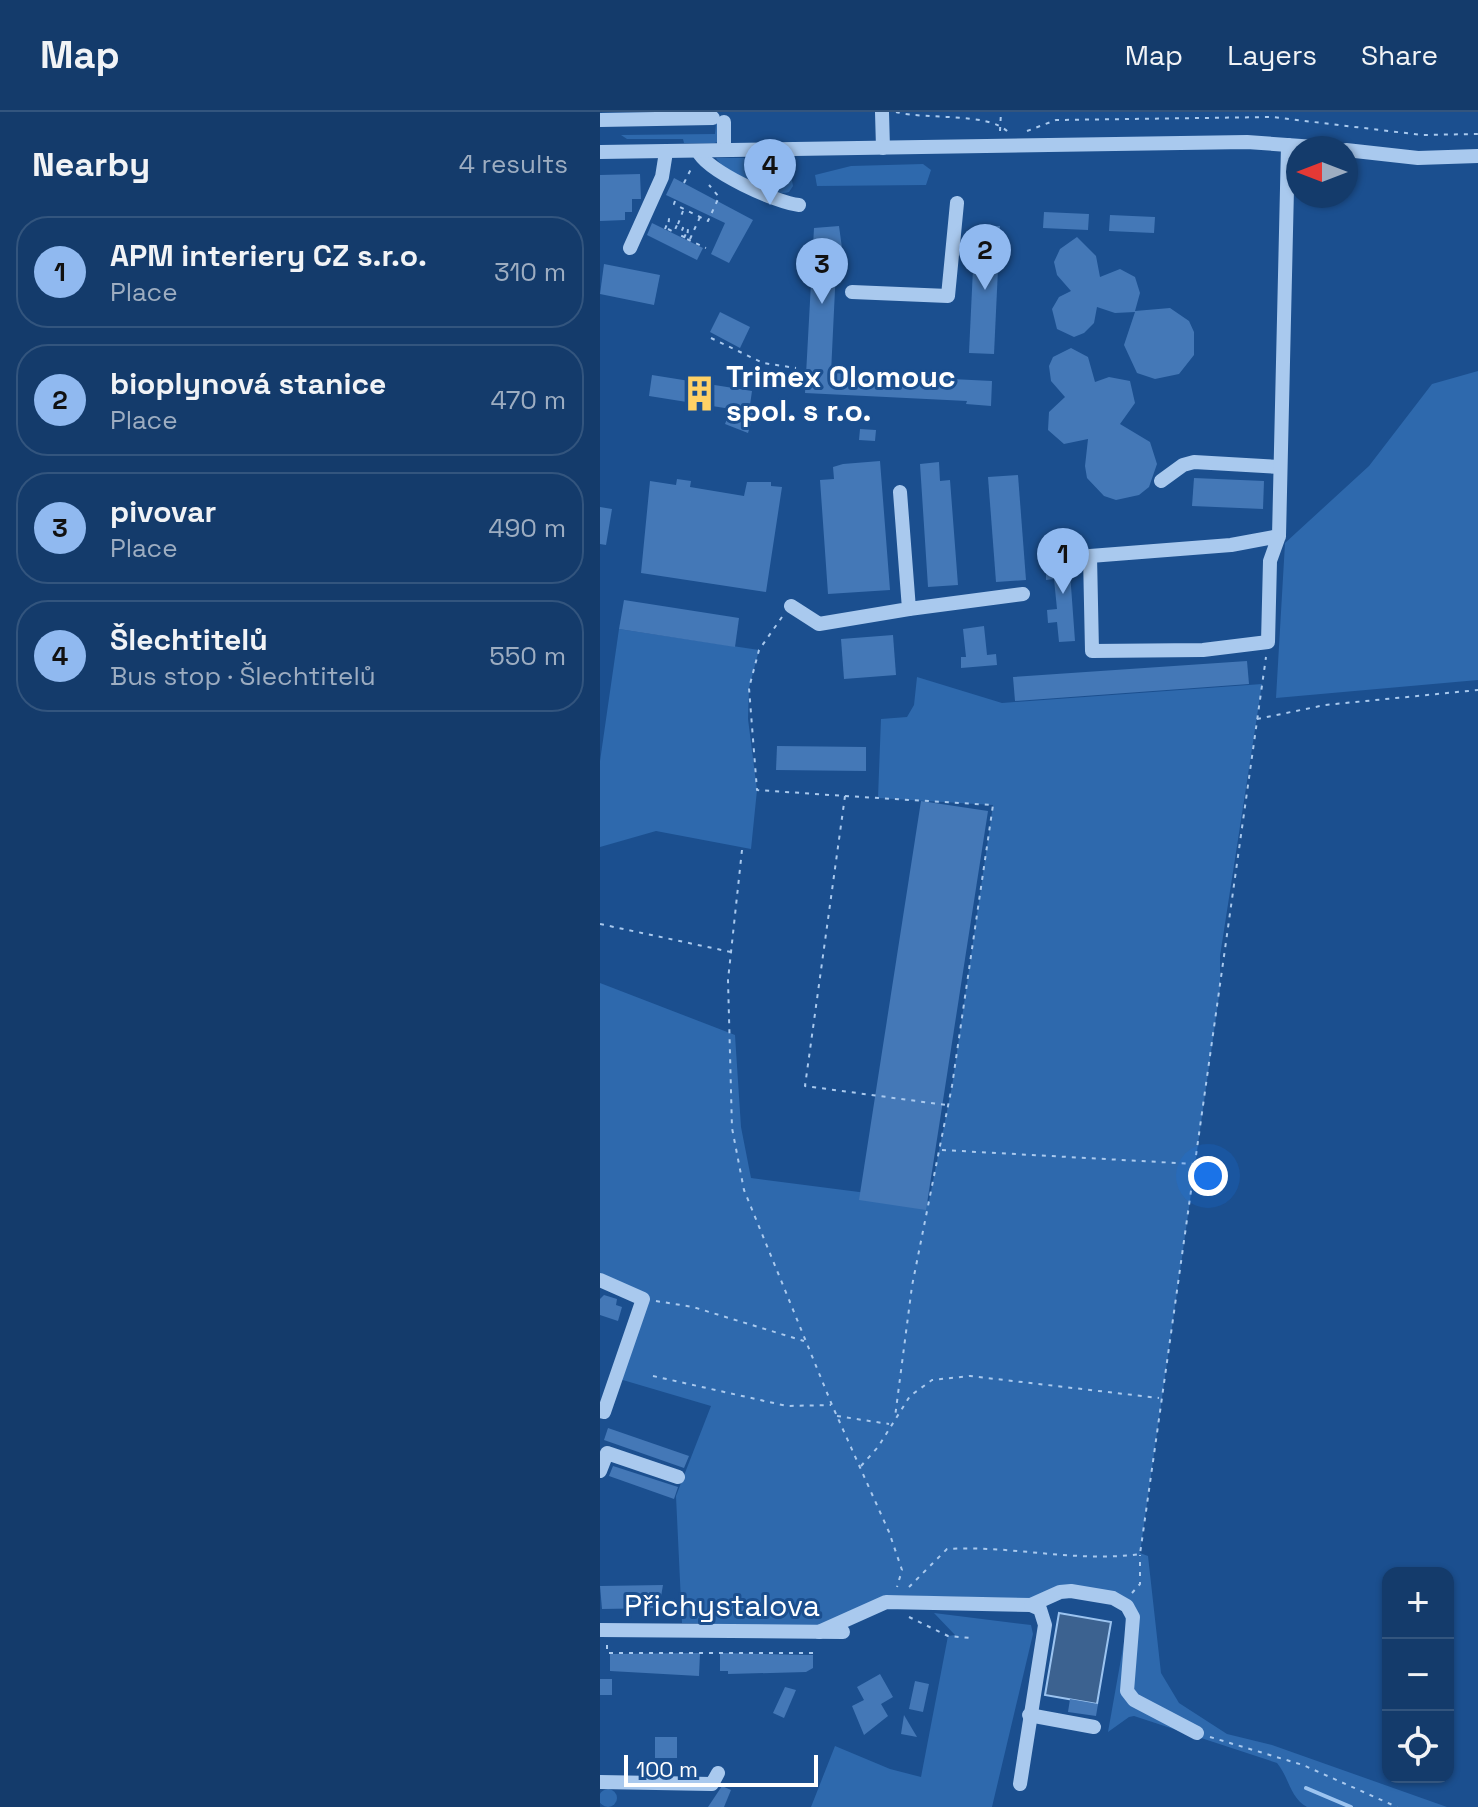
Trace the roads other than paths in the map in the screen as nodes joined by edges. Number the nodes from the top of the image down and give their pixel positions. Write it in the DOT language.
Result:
graph roads {
  1 [pos="882,112"];
  2 [pos="600,120"];
  3 [pos="1286,145"];
  4 [pos="883,148"];
  5 [pos="724,150"];
  6 [pos="698,151"];
  7 [pos="1358,151"];
  8 [pos="600,152"];
  9 [pos="666,152"];
  10 [pos="1478,156"];
  11 [pos="957,203"];
  12 [pos="799,205"];
  13 [pos="1286,208"];
  14 [pos="630,248"];
  15 [pos="852,292"];
  16 [pos="1280,467"];
  17 [pos="1161,481"];
  18 [pos="900,492"];
  19 [pos="1279,536"];
  20 [pos="1023,594"];
  21 [pos="791,606"];
  22 [pos="909,609"];
  23 [pos="600,1280"];
  24 [pos="600,1411"];
  25 [pos="602,1466"];
  26 [pos="678,1477"];
  27 [pos="1031,1605"];
  28 [pos="604,1632"];
  29 [pos="819,1632"];
  30 [pos="843,1632"];
  31 [pos="1029,1715"];
  32 [pos="1094,1727"];
  33 [pos="1197,1733"];
  34 [pos="718,1773"];
  35 [pos="600,1782"];
  36 [pos="1020,1784"];
  1 -- 4 [label="street"];
  2 -- 5 [label="street"];
  3 -- 4 [label="street"];
  4 -- 5 [label="street"];
  5 -- 6 [label="street"];
  6 -- 9 [label="street"];
  6 -- 12 [label="street"];
  7 -- 10 [label="street"];
  8 -- 9 [label="street"];
  9 -- 14 [label="street"];
  11 -- 15 [label="street"];
  13 -- 16 [label="street"];
  16 -- 17 [label="street"];
  16 -- 19 [label="street"];
  18 -- 22 [label="street"];
  19 -- 19 [label="street"];
  20 -- 22 [label="street"];
  21 -- 22 [label="street"];
  23 -- 24 [label="street"];
  25 -- 26 [label="street"];
  27 -- 29 [label="street"];
  27 -- 31 [label="street"];
  27 -- 33 [label="street"];
  28 -- 29 [label="street, Přichystalova"];
  29 -- 30 [label="street, Přichystalova"];
  31 -- 32 [label="street"];
  31 -- 36 [label="street"];
  34 -- 35 [label="street"];
}
